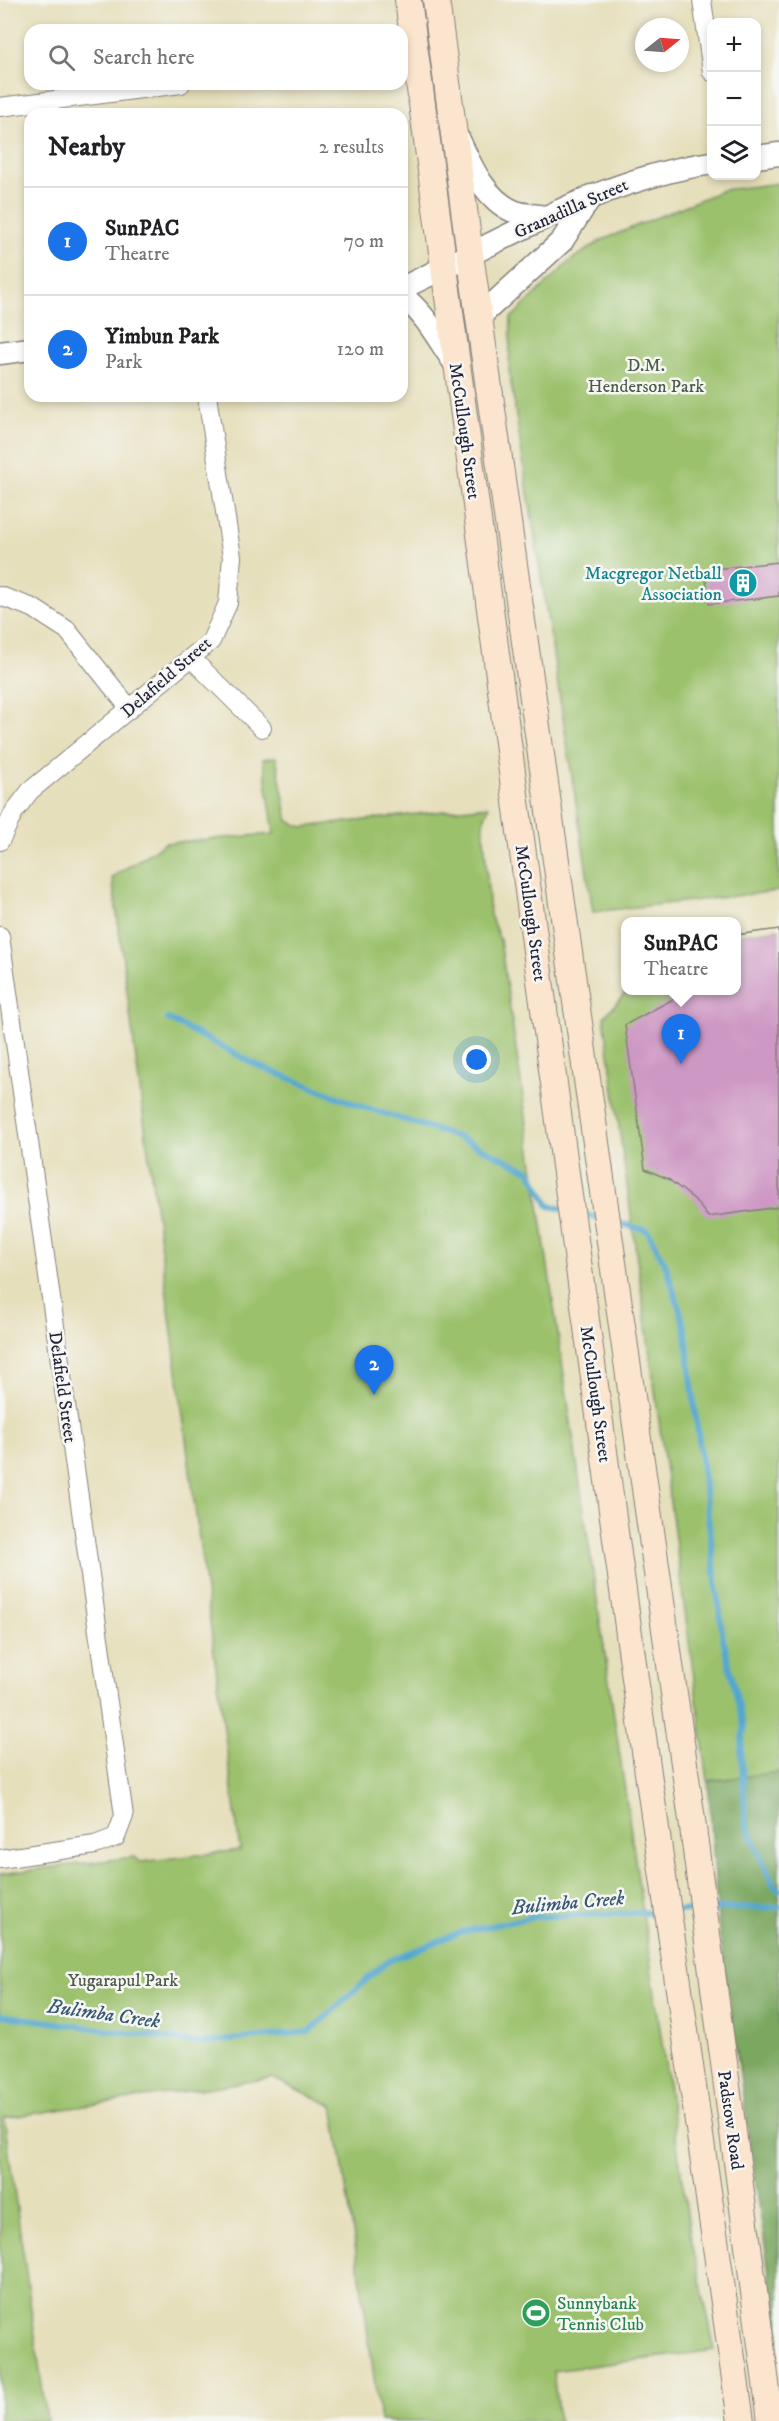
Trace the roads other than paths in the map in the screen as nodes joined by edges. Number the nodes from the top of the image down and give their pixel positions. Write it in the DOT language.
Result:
graph roads {
  1 [pos="408,0"];
  2 [pos="436,0"];
  3 [pos="702,0"];
  4 [pos="707,40"];
  5 [pos="134,90"];
  6 [pos="0,107"];
  7 [pos="453,128"];
  8 [pos="779,153"];
  9 [pos="761,156"];
  10 [pos="707,164"];
  11 [pos="592,195"];
  12 [pos="546,217"];
  13 [pos="470,254"];
  14 [pos="443,268"];
  15 [pos="408,285"];
  16 [pos="408,301"];
  17 [pos="479,318"];
  18 [pos="24,350"];
  19 [pos="0,353"];
  20 [pos="456,365"];
  21 [pos="208,402"];
  22 [pos="0,596"];
  23 [pos="191,658"];
  24 [pos="130,709"];
  25 [pos="261,728"];
  26 [pos="0,841"];
  27 [pos="0,936"];
  28 [pos="692,1820"];
  29 [pos="656,1825"];
  30 [pos="0,1859"];
  31 [pos="741,2421"];
  32 [pos="771,2421"];
  1 -- 14 [label="main road, McCullough Street"];
  2 -- 7 [label="main road, McCullough Street"];
  3 -- 4 [label="street"];
  5 -- 6 [label="street"];
  7 -- 12 [label="street"];
  7 -- 13 [label="main road, McCullough Street"];
  8 -- 9 [label="street"];
  10 -- 11 [label="street, Granadilla Street"];
  11 -- 12 [label="street, Granadilla Street"];
  11 -- 17 [label="street"];
  12 -- 13 [label="street, Granadilla Street"];
  13 -- 14 [label="street, Granadilla Street"];
  13 -- 17 [label="main road, McCullough Street"];
  14 -- 15 [label="street, Granadilla Street"];
  14 -- 20 [label="main road, McCullough Street"];
  16 -- 20 [label="street"];
  17 -- 28 [label="main road, McCullough Street"];
  18 -- 19 [label="street"];
  20 -- 29 [label="main road, McCullough Street"];
  21 -- 23 [label="street, Delafield Street"];
  22 -- 24 [label="street"];
  23 -- 24 [label="street, Delafield Street"];
  23 -- 25 [label="street"];
  24 -- 26 [label="street, Delafield Street"];
  27 -- 30 [label="street, Delafield Street"];
  28 -- 32 [label="main road, Padstow Road"];
  29 -- 31 [label="main road, Padstow Road"];
}
